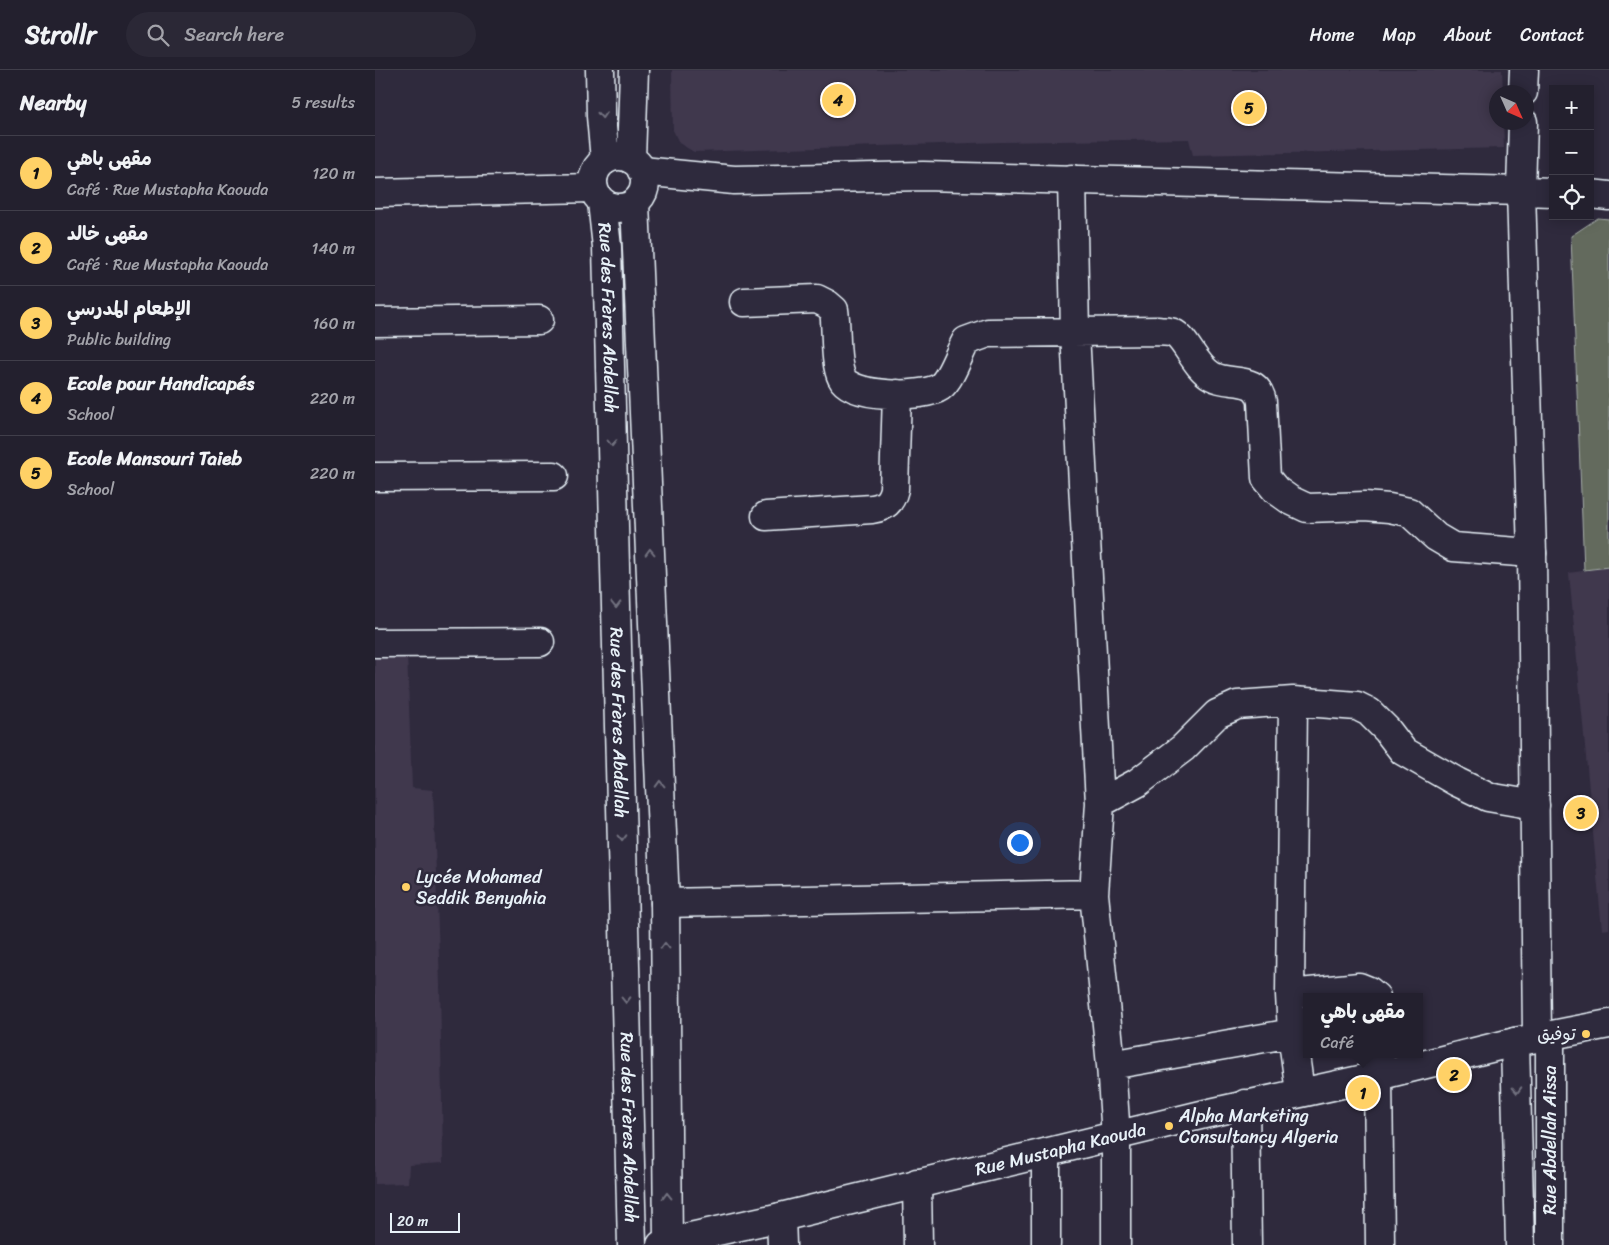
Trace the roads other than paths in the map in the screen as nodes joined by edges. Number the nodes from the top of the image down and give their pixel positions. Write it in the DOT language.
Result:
graph roads {
  1 [pos="600,70"];
  2 [pos="634,70"];
  3 [pos="1524,70"];
  4 [pos="1523,85"];
  5 [pos="1523,130"];
  6 [pos="631,177"];
  7 [pos="1072,179"];
  8 [pos="1521,191"];
  9 [pos="1549,192"];
  10 [pos="375,193"];
  11 [pos="1594,194"];
  12 [pos="598,195"];
  13 [pos="1609,196"];
  14 [pos="744,302"];
  15 [pos="539,320"];
  16 [pos="375,322"];
  17 [pos="1075,333"];
  18 [pos="897,394"];
  19 [pos="554,476"];
  20 [pos="375,477"];
  21 [pos="766,516"];
  22 [pos="1532,553"];
  23 [pos="540,642"];
  24 [pos="375,643"];
  25 [pos="1293,701"];
  26 [pos="1100,803"];
  27 [pos="1535,804"];
  28 [pos="1095,894"];
  29 [pos="665,904"];
  30 [pos="1372,993"];
  31 [pos="1290,994"];
  32 [pos="1609,1024"];
  33 [pos="1292,1033"];
  34 [pos="1534,1038"];
  35 [pos="1423,1057"];
  36 [pos="1419,1058"];
  37 [pos="1111,1065"];
  38 [pos="1379,1065"];
  39 [pos="1300,1092"];
  40 [pos="1245,1104"];
  41 [pos="1116,1136"];
  42 [pos="1046,1153"];
  43 [pos="917,1183"];
  44 [pos="781,1217"];
  45 [pos="665,1244"];
  46 [pos="631,1245"];
  47 [pos="782,1245"];
  48 [pos="918,1245"];
  49 [pos="1046,1245"];
  50 [pos="1116,1245"];
  51 [pos="1247,1245"];
  52 [pos="1380,1245"];
  53 [pos="1520,1245"];
  54 [pos="1550,1245"];
  1 -- 6 [label="street, Rue des Frères Abdellah, one-way"];
  2 -- 6 [label="street, Rue des Frères Abdellah"];
  3 -- 4 [label="street"];
  5 -- 8 [label="street"];
  6 -- 7 [label="street"];
  6 -- 12 [label="street"];
  6 -- 12 [label="street"];
  29 -- 6 [label="street, Rue des Frères Abdellah, one-way"];
  7 -- 8 [label="street"];
  7 -- 17 [label="street"];
  8 -- 9 [label="street"];
  8 -- 22 [label="street"];
  10 -- 12 [label="street"];
  11 -- 13 [label="street"];
  12 -- 46 [label="street, Rue des Frères Abdellah, one-way"];
  14 -- 18 [label="street"];
  15 -- 16 [label="street"];
  17 -- 18 [label="street"];
  17 -- 22 [label="street"];
  17 -- 26 [label="street"];
  18 -- 21 [label="street"];
  19 -- 20 [label="street"];
  22 -- 27 [label="street"];
  23 -- 24 [label="street"];
  25 -- 26 [label="street"];
  25 -- 27 [label="street"];
  25 -- 31 [label="street"];
  26 -- 28 [label="street"];
  27 -- 34 [label="street"];
  28 -- 29 [label="street"];
  28 -- 37 [label="street"];
  45 -- 29 [label="street, Rue des Frères Abdellah, one-way"];
  30 -- 31 [label="street"];
  31 -- 33 [label="street"];
  32 -- 34 [label="street, Rue Mustapha Kaouda"];
  33 -- 37 [label="street"];
  33 -- 39 [label="street"];
  34 -- 35 [label="street, Rue Mustapha Kaouda"];
  34 -- 53 [label="street, one-way"];
  34 -- 54 [label="street, Rue Abdellah Aissa"];
  36 -- 38 [label="street, Rue Mustapha Kaouda"];
  37 -- 41 [label="street"];
  38 -- 39 [label="street, Rue Mustapha Kaouda"];
  38 -- 52 [label="street"];
  39 -- 40 [label="street, Rue Mustapha Kaouda"];
  40 -- 41 [label="street, Rue Mustapha Kaouda"];
  40 -- 51 [label="street"];
  41 -- 42 [label="street, Rue Mustapha Kaouda"];
  41 -- 50 [label="street"];
  42 -- 43 [label="street, Rue Mustapha Kaouda"];
  42 -- 49 [label="street"];
  43 -- 44 [label="street, Rue Mustapha Kaouda"];
  43 -- 48 [label="street"];
  44 -- 45 [label="street, Rue Mustapha Kaouda"];
  44 -- 47 [label="street"];
}
